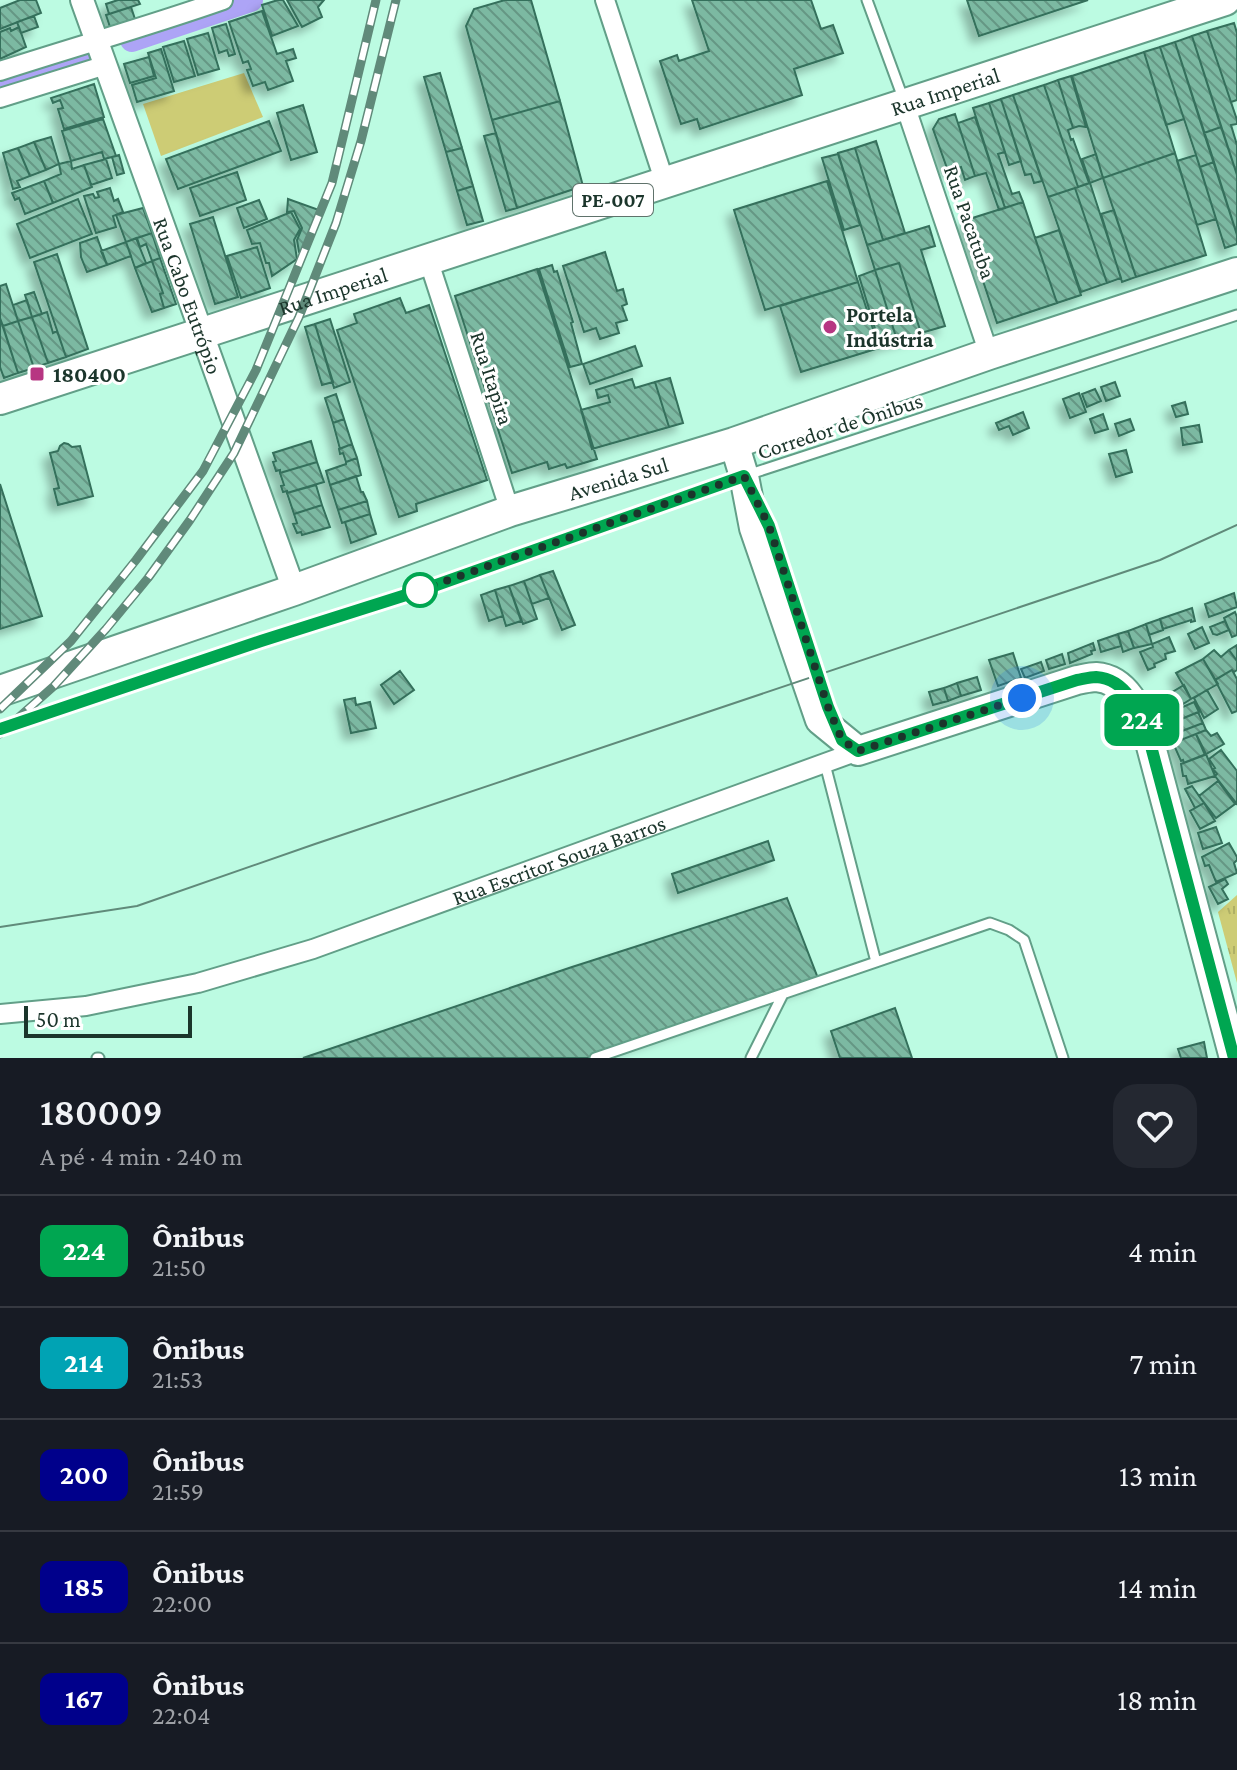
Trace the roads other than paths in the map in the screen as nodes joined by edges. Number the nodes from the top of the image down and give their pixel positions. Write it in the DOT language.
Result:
graph roads {
  1 [pos="82,0"];
  2 [pos="223,0"];
  3 [pos="605,0"];
  4 [pos="867,0"];
  5 [pos="1225,0"];
  6 [pos="96,40"];
  7 [pos="106,65"];
  8 [pos="0,71"];
  9 [pos="0,98"];
  10 [pos="905,105"];
  11 [pos="665,183"];
  12 [pos="428,259"];
  13 [pos="1237,273"];
  14 [pos="1237,315"];
  15 [pos="201,332"];
  16 [pos="989,354"];
  17 [pos="0,399"];
  18 [pos="734,443"];
  19 [pos="744,476"];
  20 [pos="510,511"];
  21 [pos="294,590"];
  22 [pos="0,691"];
  23 [pos="0,729"];
  24 [pos="850,746"];
  25 [pos="825,764"];
  26 [pos="876,962"];
  27 [pos="783,994"];
  28 [pos="0,1014"];
  29 [pos="757,1053"];
  30 [pos="1232,1057"];
  31 [pos="595,1058"];
  32 [pos="751,1058"];
  33 [pos="1063,1058"];
  1 -- 6 [label="street, Rua Cabo Eutrópio"];
  2 -- 6 [label="street"];
  3 -- 11 [label="street"];
  4 -- 10 [label="lane"];
  5 -- 10 [label="highway, Rua Imperial / PE-007"];
  6 -- 7 [label="street, Rua Cabo Eutrópio"];
  6 -- 8 [label="street"];
  7 -- 9 [label="street"];
  7 -- 15 [label="street, Rua Cabo Eutrópio"];
  10 -- 11 [label="highway, Rua Imperial / PE-007"];
  10 -- 16 [label="street, Rua Pacatuba"];
  11 -- 12 [label="highway, Rua Imperial / PE-007"];
  12 -- 15 [label="highway, Rua Imperial / PE-007"];
  12 -- 20 [label="street, Rua Itapira"];
  13 -- 16 [label="highway, Avenida Sul"];
  14 -- 19 [label="lane, Corredor de Ônibus"];
  15 -- 17 [label="highway, Rua Imperial / PE-007"];
  15 -- 21 [label="street, Rua Cabo Eutrópio"];
  16 -- 18 [label="highway, Avenida Sul"];
  18 -- 19 [label="main road"];
  18 -- 20 [label="highway, Avenida Sul"];
  19 -- 23 [label="lane, Corredor de Ônibus"];
  19 -- 24 [label="main road"];
  20 -- 21 [label="highway, Avenida Sul"];
  21 -- 22 [label="highway, Avenida Sul"];
  24 -- 25 [label="street, Rua Escritor Souza Barros"];
  24 -- 30 [label="main road, Rua Escritor Souza Barros"];
  25 -- 26 [label="lane"];
  25 -- 28 [label="street, Rua Escritor Souza Barros"];
  26 -- 27 [label="lane"];
  26 -- 33 [label="lane"];
  27 -- 29 [label="lane"];
  27 -- 31 [label="lane"];
  29 -- 32 [label="lane"];
}
